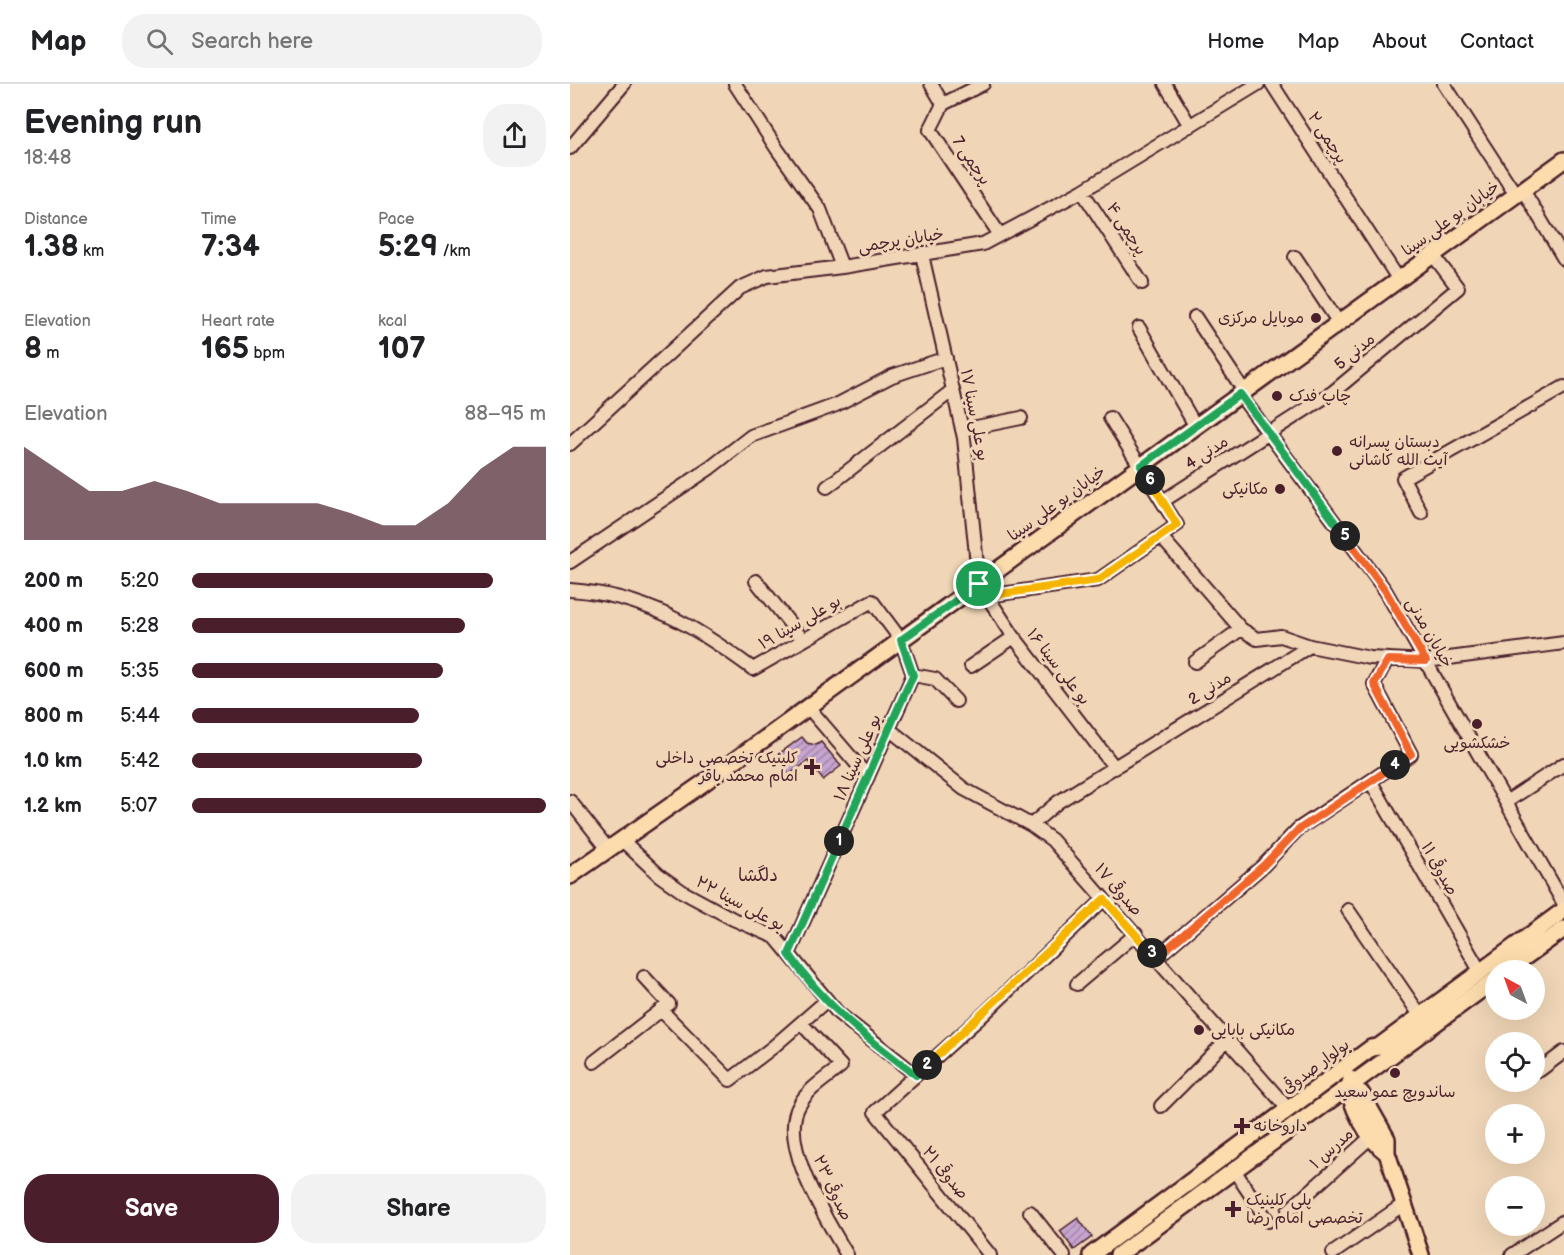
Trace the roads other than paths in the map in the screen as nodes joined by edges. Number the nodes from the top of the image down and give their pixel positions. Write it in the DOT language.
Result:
graph roads {
  1 [pos="624,84"];
  2 [pos="735,84"];
  3 [pos="931,84"];
  4 [pos="983,84"];
  5 [pos="1165,84"];
  6 [pos="1258,84"];
  7 [pos="1272,84"];
  8 [pos="1444,84"];
  9 [pos="943,104"];
  10 [pos="1190,126"];
  11 [pos="570,148"];
  12 [pos="1564,160"];
  13 [pos="1082,191"];
  14 [pos="1519,192"];
  15 [pos="1000,235"];
  16 [pos="922,255"];
  17 [pos="1433,255"];
  18 [pos="1295,257"];
  19 [pos="1564,259"];
  20 [pos="842,267"];
  21 [pos="1399,280"];
  22 [pos="1142,284"];
  23 [pos="1195,317"];
  24 [pos="1339,323"];
  25 [pos="1139,328"];
  26 [pos="946,358"];
  27 [pos="1564,387"];
  28 [pos="953,390"];
  29 [pos="1242,393"];
  30 [pos="1021,418"];
  31 [pos="1110,418"];
  32 [pos="1196,427"];
  33 [pos="962,430"];
  34 [pos="1269,433"];
  35 [pos="570,444"];
  36 [pos="1141,466"];
  37 [pos="827,487"];
  38 [pos="1163,501"];
  39 [pos="1421,513"];
  40 [pos="1162,538"];
  41 [pos="570,562"];
  42 [pos="756,580"];
  43 [pos="570,590"];
  44 [pos="983,590"];
  45 [pos="1241,629"];
  46 [pos="1014,637"];
  47 [pos="803,640"];
  48 [pos="901,640"];
  49 [pos="1564,643"];
  50 [pos="1310,646"];
  51 [pos="1388,660"];
  52 [pos="1426,661"];
  53 [pos="1195,662"];
  54 [pos="971,666"];
  55 [pos="913,675"];
  56 [pos="956,701"];
  57 [pos="808,707"];
  58 [pos="889,729"];
  59 [pos="1564,764"];
  60 [pos="1115,768"];
  61 [pos="868,777"];
  62 [pos="1371,782"];
  63 [pos="570,801"];
  64 [pos="1506,802"];
  65 [pos="1031,825"];
  66 [pos="622,840"];
  67 [pos="608,849"];
  68 [pos="570,876"];
  69 [pos="1104,899"];
  70 [pos="1348,910"];
  71 [pos="1563,920"];
  72 [pos="1136,934"];
  73 [pos="1526,937"];
  74 [pos="1535,950"];
  75 [pos="789,954"];
  76 [pos="1156,958"];
  77 [pos="1521,960"];
  78 [pos="1480,971"];
  79 [pos="644,977"];
  80 [pos="1077,984"];
  81 [pos="1485,987"];
  82 [pos="826,1001"];
  83 [pos="661,1010"];
  84 [pos="1420,1015"];
  85 [pos="801,1023"];
  86 [pos="1228,1039"];
  87 [pos="1378,1047"];
  88 [pos="1564,1052"];
  89 [pos="594,1062"];
  90 [pos="1545,1066"];
  91 [pos="916,1075"];
  92 [pos="1355,1089"];
  93 [pos="1313,1093"];
  94 [pos="1161,1106"];
  95 [pos="1289,1110"];
  96 [pos="1371,1137"];
  97 [pos="1387,1153"];
  98 [pos="1234,1170"];
  99 [pos="1404,1204"];
  100 [pos="1288,1211"];
  101 [pos="1030,1212"];
  102 [pos="1268,1221"];
  103 [pos="1564,1221"];
  104 [pos="1332,1253"];
  105 [pos="1119,1254"];
  106 [pos="847,1255"];
  107 [pos="990,1255"];
  108 [pos="1064,1255"];
  109 [pos="1091,1255"];
  110 [pos="1421,1255"];
  111 [pos="1512,1255"];
  1 -- 11 [label="street"];
  2 -- 20 [label="street"];
  3 -- 9 [label="street"];
  4 -- 9 [label="street"];
  5 -- 10 [label="street"];
  6 -- 10 [label="street, خیابان پرچمی"];
  7 -- 21 [label="street, پرچمی ۲"];
  8 -- 14 [label="street"];
  9 -- 15 [label="street, پرچمی 7"];
  10 -- 13 [label="street, خیابان پرچمی"];
  12 -- 14 [label="main road, خیابان بو علی سینا"];
  13 -- 15 [label="street, خیابان پرچمی"];
  13 -- 22 [label="street, پرچمی ۴"];
  14 -- 17 [label="main road, خیابان بو علی سینا"];
  14 -- 19 [label="street"];
  15 -- 16 [label="street, خیابان پرچمی"];
  16 -- 20 [label="street, خیابان پرچمی"];
  16 -- 26 [label="street, بو علی سینا ۱۷"];
  17 -- 21 [label="main road, خیابان بو علی سینا"];
  17 -- 34 [label="street, مدنی 5"];
  18 -- 24 [label="street"];
  20 -- 35 [label="street, خیابان پرچمی"];
  21 -- 24 [label="main road, خیابان بو علی سینا"];
  23 -- 29 [label="street, خیابان مدنی"];
  24 -- 29 [label="main road, خیابان بو علی سینا"];
  25 -- 32 [label="street"];
  26 -- 28 [label="street, بو علی سینا ۱۷"];
  26 -- 41 [label="street"];
  27 -- 39 [label="street"];
  28 -- 33 [label="street, بو علی سینا ۱۷"];
  28 -- 37 [label="street"];
  29 -- 32 [label="main road, خیابان بو علی سینا"];
  29 -- 34 [label="street, خیابان مدنی"];
  30 -- 33 [label="street"];
  31 -- 36 [label="street"];
  32 -- 36 [label="main road, خیابان بو علی سینا"];
  33 -- 44 [label="street, بو علی سینا ۱۷"];
  34 -- 38 [label="street, مدنی 4"];
  34 -- 52 [label="street, خیابان مدنی"];
  36 -- 38 [label="street"];
  36 -- 44 [label="main road, خیابان بو علی سینا"];
  38 -- 40 [label="street"];
  40 -- 44 [label="street"];
  40 -- 45 [label="street"];
  42 -- 47 [label="street"];
  43 -- 47 [label="street, بو علی سینا ۱۹"];
  44 -- 46 [label="street, بو علی سینا ۱۶"];
  44 -- 48 [label="main road, خیابان بو علی سینا"];
  45 -- 50 [label="street"];
  45 -- 53 [label="street"];
  46 -- 54 [label="street"];
  46 -- 60 [label="street, بو علی سینا ۱۶"];
  47 -- 48 [label="street, بو علی سینا ۱۹"];
  48 -- 55 [label="street"];
  48 -- 57 [label="main road, خیابان بو علی سینا"];
  49 -- 52 [label="street"];
  50 -- 51 [label="street"];
  50 -- 60 [label="street, مدنی 2"];
  51 -- 52 [label="street"];
  51 -- 62 [label="street"];
  52 -- 64 [label="street, خیابان مدنی"];
  55 -- 56 [label="street"];
  55 -- 58 [label="street, بو علی سینا ۱۸"];
  57 -- 61 [label="street"];
  57 -- 66 [label="main road, خیابان بو علی سینا"];
  58 -- 61 [label="street, بو علی سینا ۱۸"];
  58 -- 65 [label="street, صدوقی ۱۷"];
  59 -- 64 [label="street"];
  60 -- 65 [label="street, مدنی 2"];
  61 -- 75 [label="street, بو علی سینا ۱۸"];
  62 -- 76 [label="street"];
  62 -- 78 [label="street, صدوقی ۱۱"];
  63 -- 67 [label="street"];
  64 -- 71 [label="street, خیابان مدنی"];
  65 -- 69 [label="street, صدوقی ۱۷"];
  66 -- 67 [label="main road, خیابان بو علی سینا"];
  66 -- 75 [label="street, بو علی سینا ۲۲"];
  67 -- 68 [label="main road, خیابان بو علی سینا"];
  69 -- 72 [label="street, صدوقی ۱۷"];
  69 -- 91 [label="street"];
  70 -- 84 [label="street"];
  71 -- 73 [label="main road, بولوار صدوقی"];
  71 -- 74 [label="main road"];
  72 -- 76 [label="street, صدوقی ۱۷"];
  72 -- 80 [label="street"];
  73 -- 74 [label="main road"];
  73 -- 78 [label="main road, بولوار صدوقی"];
  74 -- 77 [label="main road"];
  75 -- 82 [label="street, بو علی سینا ۲۲"];
  76 -- 86 [label="street, صدوقی ۱۷"];
  78 -- 84 [label="main road, بولوار صدوقی"];
  79 -- 83 [label="street"];
  81 -- 92 [label="main road, بولوار صدوقی"];
  82 -- 85 [label="street"];
  82 -- 91 [label="street, بو علی سینا ۲۲"];
  83 -- 85 [label="street"];
  83 -- 89 [label="street"];
  84 -- 87 [label="main road, بولوار صدوقی"];
  85 -- 106 [label="street, صدوقی ۲۳"];
  86 -- 94 [label="street"];
  86 -- 95 [label="street, صدوقی ۱۷"];
  87 -- 92 [label="main road"];
  87 -- 93 [label="main road, بولوار صدوقی"];
  88 -- 90 [label="street"];
  91 -- 107 [label="street, صدوقی ۲۱"];
  92 -- 93 [label="main road"];
  92 -- 96 [label="main road"];
  92 -- 97 [label="main road"];
  92 -- 98 [label="main road, بولوار صدوقی"];
  93 -- 95 [label="main road, بولوار صدوقی"];
  95 -- 109 [label="main road, بولوار صدوقی"];
  96 -- 97 [label="main road"];
  96 -- 100 [label="street, مدرس ۱"];
  97 -- 99 [label="main road"];
  98 -- 102 [label="street"];
  98 -- 105 [label="main road, بولوار صدوقی"];
  99 -- 104 [label="street"];
  99 -- 110 [label="main road"];
  101 -- 108 [label="street"];
  103 -- 111 [label="street"];
}
